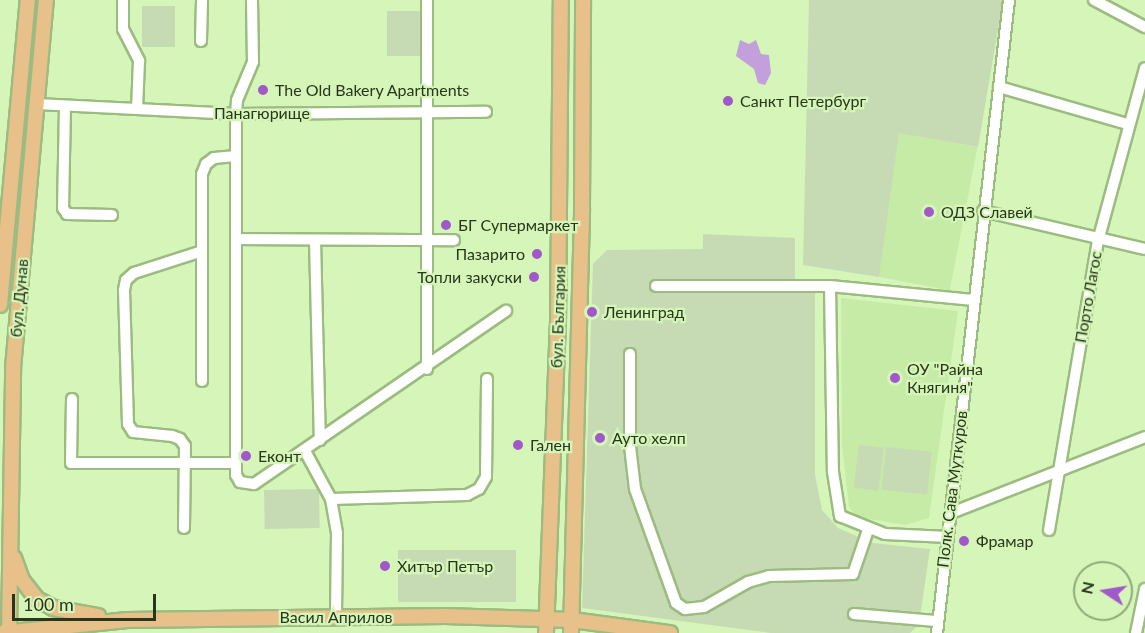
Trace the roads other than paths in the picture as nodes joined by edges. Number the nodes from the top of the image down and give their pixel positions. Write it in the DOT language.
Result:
graph roads {
  1 [pos="28,0"];
  2 [pos="46,0"];
  3 [pos="123,0"];
  4 [pos="202,0"];
  5 [pos="252,0"];
  6 [pos="427,0"];
  7 [pos="561,0"];
  8 [pos="583,0"];
  9 [pos="1009,0"];
  10 [pos="1095,0"];
  11 [pos="1145,27"];
  12 [pos="201,41"];
  13 [pos="1145,68"];
  14 [pos="999,87"];
  15 [pos="37,104"];
  16 [pos="65,106"];
  17 [pos="137,108"];
  18 [pos="427,111"];
  19 [pos="486,112"];
  20 [pos="236,114"];
  21 [pos="1127,124"];
  22 [pos="236,156"];
  23 [pos="983,211"];
  24 [pos="112,215"];
  25 [pos="237,239"];
  26 [pos="315,240"];
  27 [pos="428,240"];
  28 [pos="454,240"];
  29 [pos="1098,241"];
  30 [pos="1145,249"];
  31 [pos="202,251"];
  32 [pos="656,286"];
  33 [pos="830,286"];
  34 [pos="973,300"];
  35 [pos="0,305"];
  36 [pos="506,311"];
  37 [pos="630,354"];
  38 [pos="427,369"];
  39 [pos="487,380"];
  40 [pos="202,381"];
  41 [pos="72,399"];
  42 [pos="1145,437"];
  43 [pos="320,441"];
  44 [pos="1133,442"];
  45 [pos="1145,444"];
  46 [pos="305,451"];
  47 [pos="236,464"];
  48 [pos="186,465"];
  49 [pos="1058,470"];
  50 [pos="331,499"];
  51 [pos="951,513"];
  52 [pos="184,528"];
  53 [pos="868,530"];
  54 [pos="1049,530"];
  55 [pos="948,537"];
  56 [pos="10,546"];
  57 [pos="1145,589"];
  58 [pos="854,614"];
  59 [pos="336,616"];
  60 [pos="547,619"];
  61 [pos="127,620"];
  62 [pos="936,621"];
  63 [pos="571,626"];
  64 [pos="7,632"];
  65 [pos="546,633"];
  66 [pos="670,633"];
  67 [pos="928,633"];
  68 [pos="937,633"];
  69 [pos="1136,633"];
  1 -- 35 [label="main road, бул. Дунав"];
  2 -- 15 [label="main road, бул. Дунав"];
  3 -- 17 [label="street"];
  4 -- 12 [label="street"];
  5 -- 20 [label="street"];
  6 -- 18 [label="street"];
  7 -- 60 [label="main road, бул. България"];
  8 -- 63 [label="main road, бул. България"];
  9 -- 14 [label="street, Полк. Сава Муткуров"];
  10 -- 11 [label="street"];
  13 -- 21 [label="street, Порто Лагос"];
  14 -- 21 [label="street"];
  14 -- 23 [label="street, Полк. Сава Муткуров"];
  15 -- 16 [label="street, Панагюрище"];
  15 -- 56 [label="main road, бул. Дунав"];
  16 -- 17 [label="street, Панагюрище"];
  16 -- 24 [label="street"];
  17 -- 20 [label="street, Панагюрище"];
  18 -- 19 [label="street, Панагюрище"];
  18 -- 20 [label="street, Панагюрище"];
  18 -- 27 [label="street"];
  20 -- 22 [label="street"];
  21 -- 29 [label="street, Порто Лагос"];
  22 -- 25 [label="street"];
  22 -- 31 [label="street"];
  23 -- 29 [label="street"];
  23 -- 34 [label="street, Полк. Сава Муткуров"];
  25 -- 26 [label="street"];
  25 -- 47 [label="street"];
  26 -- 27 [label="street"];
  26 -- 43 [label="street"];
  27 -- 28 [label="street"];
  27 -- 38 [label="street"];
  29 -- 30 [label="street"];
  29 -- 49 [label="street, Порто Лагос"];
  31 -- 40 [label="street"];
  31 -- 48 [label="street"];
  32 -- 33 [label="street"];
  33 -- 34 [label="street"];
  33 -- 53 [label="street"];
  34 -- 51 [label="street, Полк. Сава Муткуров"];
  36 -- 38 [label="street"];
  37 -- 53 [label="street"];
  38 -- 43 [label="street"];
  39 -- 50 [label="street"];
  41 -- 48 [label="street"];
  42 -- 44 [label="street"];
  43 -- 46 [label="street"];
  44 -- 45 [label="street"];
  44 -- 49 [label="street"];
  46 -- 47 [label="street"];
  46 -- 50 [label="street"];
  47 -- 48 [label="street"];
  48 -- 52 [label="street"];
  49 -- 51 [label="street"];
  49 -- 54 [label="street, Порто Лагос"];
  50 -- 59 [label="street"];
  51 -- 55 [label="street, Полк. Сава Муткуров"];
  53 -- 55 [label="street"];
  55 -- 62 [label="street, Полк. Сава Муткуров"];
  56 -- 61 [label="main road"];
  56 -- 64 [label="main road, бул. Дунав"];
  57 -- 69 [label="street"];
  58 -- 62 [label="street"];
  59 -- 60 [label="main road, Васил Априлов"];
  59 -- 61 [label="main road, Васил Априлов"];
  60 -- 63 [label="main road, Васил Априлов"];
  60 -- 65 [label="main road, бул. България"];
  61 -- 64 [label="main road, Васил Априлов"];
  62 -- 67 [label="street"];
  62 -- 68 [label="street"];
  63 -- 66 [label="main road, Васил Априлов"];
}
